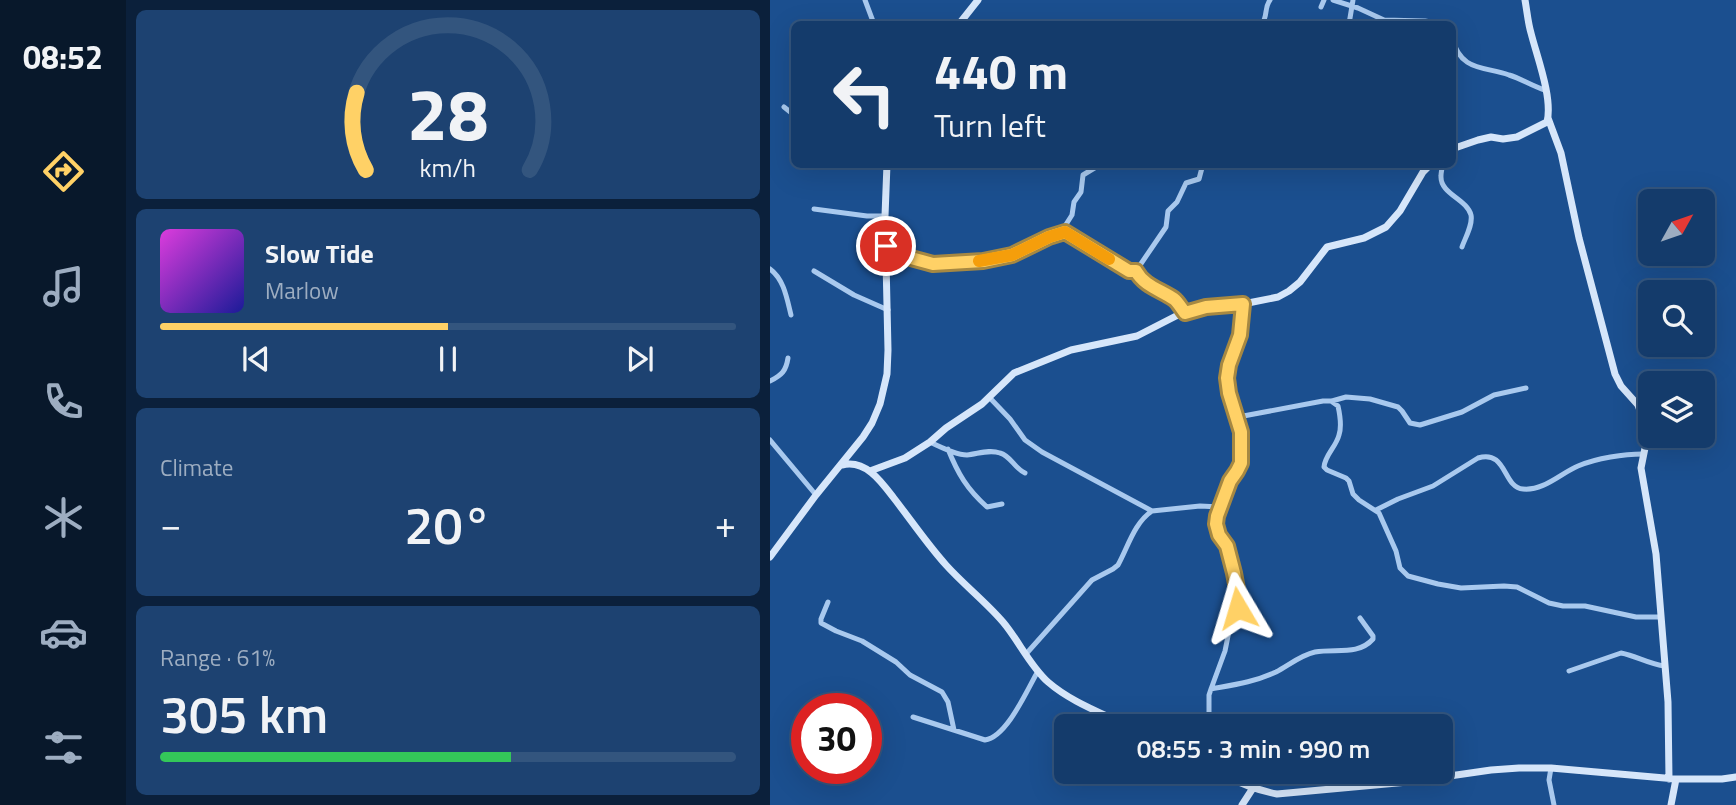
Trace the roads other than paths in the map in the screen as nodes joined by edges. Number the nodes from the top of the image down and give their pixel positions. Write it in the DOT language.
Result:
graph roads {
  1 [pos="865,0"];
  2 [pos="1270,0"];
  3 [pos="1324,0"];
  4 [pos="1333,0"];
  5 [pos="1525,0"];
  6 [pos="976,1"];
  7 [pos="1352,3"];
  8 [pos="1321,7"];
  9 [pos="873,21"];
  10 [pos="961,21"];
  11 [pos="1264,21"];
  12 [pos="1349,21"];
  13 [pos="1390,21"];
  14 [pos="1456,46"];
  15 [pos="1545,90"];
  16 [pos="784,107"];
  17 [pos="791,113"];
  18 [pos="1548,118"];
  19 [pos="1456,148"];
  20 [pos="887,168"];
  21 [pos="1094,168"];
  22 [pos="1202,168"];
  23 [pos="1427,168"];
  24 [pos="1442,168"];
  25 [pos="814,209"];
  26 [pos="885,216"];
  27 [pos="1065,232"];
  28 [pos="886,246"];
  29 [pos="1462,247"];
  30 [pos="770,269"];
  31 [pos="814,271"];
  32 [pos="1136,271"];
  33 [pos="1243,304"];
  34 [pos="888,310"];
  35 [pos="1185,313"];
  36 [pos="791,315"];
  37 [pos="788,358"];
  38 [pos="770,381"];
  39 [pos="1526,388"];
  40 [pos="989,397"];
  41 [pos="1332,401"];
  42 [pos="1238,418"];
  43 [pos="770,440"];
  44 [pos="930,442"];
  45 [pos="855,447"];
  46 [pos="948,449"];
  47 [pos="1643,454"];
  48 [pos="842,465"];
  49 [pos="867,470"];
  50 [pos="1026,473"];
  51 [pos="816,495"];
  52 [pos="1002,504"];
  53 [pos="1220,507"];
  54 [pos="1376,510"];
  55 [pos="1152,511"];
  56 [pos="770,557"];
  57 [pos="828,602"];
  58 [pos="1661,617"];
  59 [pos="1360,618"];
  60 [pos="1026,654"];
  61 [pos="1665,666"];
  62 [pos="1038,671"];
  63 [pos="1569,671"];
  64 [pos="1211,688"];
  65 [pos="1104,714"];
  66 [pos="1208,714"];
  67 [pos="913,716"];
  68 [pos="954,730"];
  69 [pos="1551,768"];
  70 [pos="1736,777"];
  71 [pos="1672,779"];
  72 [pos="1244,784"];
  73 [pos="1253,788"];
  74 [pos="1242,805"];
  75 [pos="1554,805"];
  76 [pos="1671,805"];
  1 -- 9 [label="street"];
  2 -- 11 [label="street"];
  3 -- 8 [label="street"];
  4 -- 7 [label="street"];
  5 -- 15 [label="street"];
  6 -- 10 [label="street"];
  7 -- 12 [label="street"];
  7 -- 13 [label="street"];
  14 -- 15 [label="street"];
  15 -- 18 [label="street"];
  16 -- 17 [label="street"];
  18 -- 19 [label="street"];
  18 -- 47 [label="street"];
  20 -- 26 [label="street"];
  21 -- 27 [label="street"];
  22 -- 32 [label="street"];
  23 -- 33 [label="street"];
  24 -- 29 [label="street"];
  25 -- 26 [label="street"];
  26 -- 28 [label="street"];
  27 -- 28 [label="street"];
  27 -- 32 [label="street"];
  28 -- 34 [label="street"];
  30 -- 36 [label="street"];
  31 -- 34 [label="street"];
  32 -- 35 [label="street"];
  33 -- 35 [label="street"];
  33 -- 42 [label="street"];
  34 -- 45 [label="street"];
  35 -- 40 [label="street"];
  37 -- 38 [label="street"];
  39 -- 41 [label="street"];
  40 -- 44 [label="street"];
  40 -- 55 [label="street"];
  41 -- 42 [label="street"];
  41 -- 54 [label="street"];
  42 -- 53 [label="street"];
  43 -- 51 [label="street"];
  44 -- 46 [label="street"];
  44 -- 49 [label="street"];
  45 -- 48 [label="street"];
  45 -- 49 [label="street"];
  46 -- 50 [label="street"];
  46 -- 52 [label="street"];
  47 -- 54 [label="street"];
  47 -- 58 [label="street"];
  48 -- 49 [label="street"];
  48 -- 51 [label="street"];
  49 -- 60 [label="street"];
  51 -- 56 [label="street"];
  53 -- 55 [label="street"];
  53 -- 64 [label="street"];
  54 -- 58 [label="street"];
  55 -- 60 [label="street"];
  57 -- 68 [label="street"];
  58 -- 61 [label="street"];
  59 -- 64 [label="street"];
  60 -- 62 [label="street"];
  61 -- 63 [label="street"];
  61 -- 71 [label="street"];
  62 -- 65 [label="street"];
  62 -- 68 [label="street"];
  64 -- 66 [label="street"];
  67 -- 68 [label="street"];
  69 -- 71 [label="street"];
  69 -- 73 [label="street"];
  69 -- 75 [label="street"];
  70 -- 71 [label="street"];
  71 -- 76 [label="street"];
  72 -- 73 [label="street"];
  73 -- 74 [label="street"];
}
